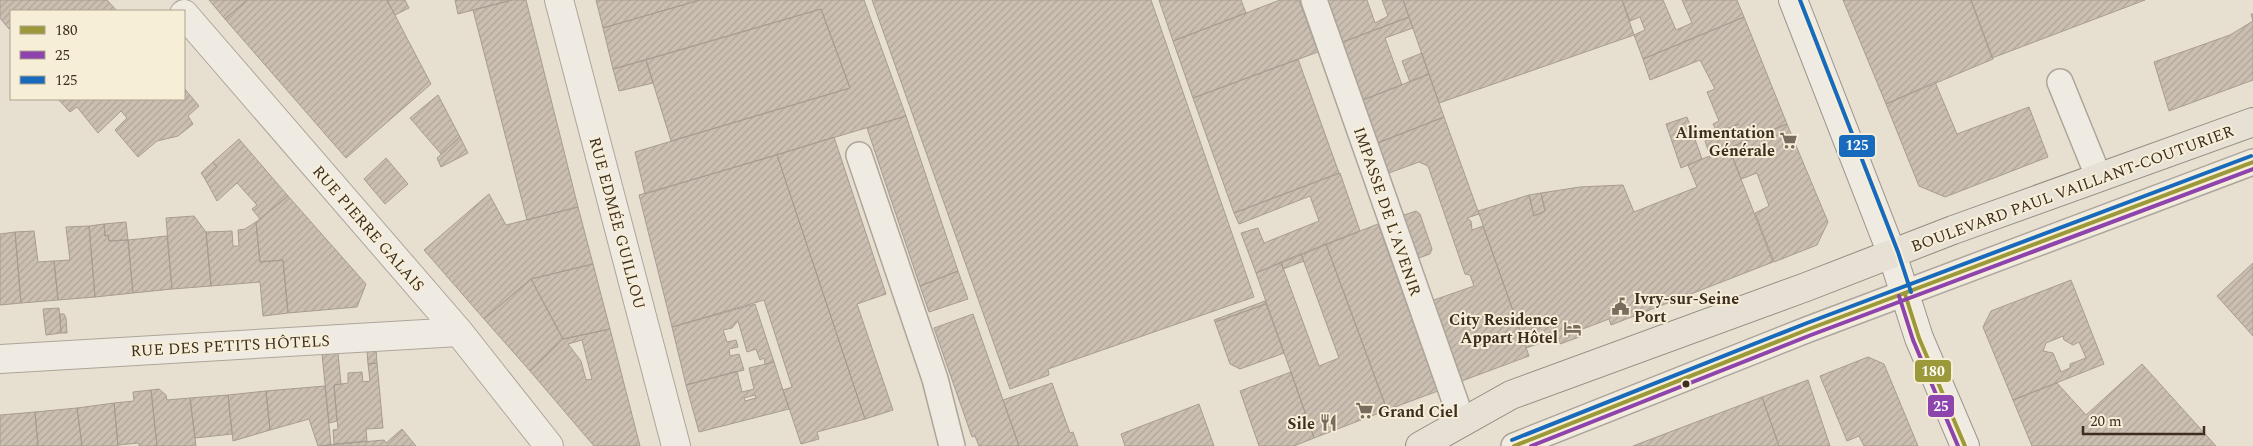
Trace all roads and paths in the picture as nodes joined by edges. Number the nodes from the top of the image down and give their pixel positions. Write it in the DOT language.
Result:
graph roads {
  1 [pos="172,0"];
  2 [pos="560,0"];
  3 [pos="1314,0"];
  4 [pos="1800,2"];
  5 [pos="180,10"];
  6 [pos="185,15"];
  7 [pos="2060,82"];
  8 [pos="2253,122"];
  9 [pos="859,156"];
  10 [pos="2253,162"];
  11 [pos="2099,178"];
  12 [pos="1892,254"];
  13 [pos="1906,294"];
  14 [pos="459,332"];
  15 [pos="0,358"];
  16 [pos="1453,433"];
  17 [pos="550,446"];
  18 [pos="676,446"];
  19 [pos="952,446"];
  20 [pos="1420,446"];
  21 [pos="1514,446"];
  22 [pos="1965,446"];
  1 -- 5 [label="street, RUE PIERRE GALAIS"];
  2 -- 18 [label="street, RUE EDMÉE GUILLOU"];
  3 -- 16 [label="lane, IMPASSE DE L'AVENIR"];
  4 -- 12 [label="street"];
  6 -- 14 [label="street, RUE PIERRE GALAIS"];
  7 -- 11 [label="lane"];
  8 -- 11 [label="main road, BOULEVARD PAUL VAILLANT-COUTURIER"];
  9 -- 19 [label="lane"];
  10 -- 13 [label="lane"];
  11 -- 12 [label="main road, BOULEVARD PAUL VAILLANT-COUTURIER"];
  12 -- 13 [label="street"];
  12 -- 16 [label="main road, BOULEVARD PAUL VAILLANT-COUTURIER"];
  13 -- 21 [label="lane"];
  13 -- 22 [label="street"];
  14 -- 15 [label="street, RUE DES PETITS HÔTELS"];
  14 -- 17 [label="street, RUE PIERRE GALAIS"];
  16 -- 20 [label="main road, BOULEVARD PAUL VAILLANT-COUTURIER"];
}
